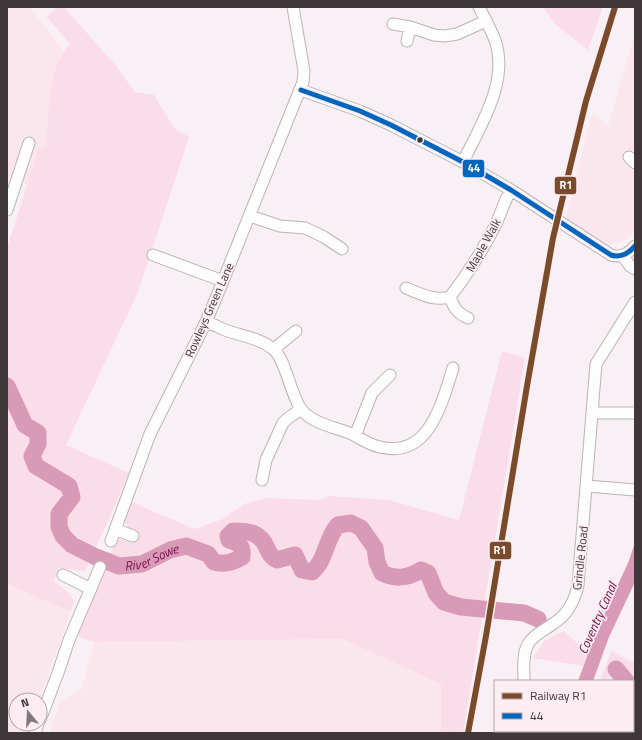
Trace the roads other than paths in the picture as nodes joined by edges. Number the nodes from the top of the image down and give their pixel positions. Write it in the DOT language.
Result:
graph roads {
  1 [pos="293,7"];
  2 [pos="479,7"];
  3 [pos="486,21"];
  4 [pos="393,24"];
  5 [pos="410,26"];
  6 [pos="407,41"];
  7 [pos="301,90"];
  8 [pos="29,143"];
  9 [pos="463,162"];
  10 [pos="12,180"];
  11 [pos="512,190"];
  12 [pos="7,210"];
  13 [pos="250,216"];
  14 [pos="635,246"];
  15 [pos="342,249"];
  16 [pos="153,254"];
  17 [pos="623,256"];
  18 [pos="635,269"];
  19 [pos="223,281"];
  20 [pos="406,288"];
  21 [pos="450,297"];
  22 [pos="635,302"];
  23 [pos="468,318"];
  24 [pos="206,322"];
  25 [pos="296,332"];
  26 [pos="274,349"];
  27 [pos="452,368"];
  28 [pos="390,375"];
  29 [pos="301,410"];
  30 [pos="592,413"];
  31 [pos="635,413"];
  32 [pos="355,436"];
  33 [pos="262,480"];
  34 [pos="587,486"];
  35 [pos="635,490"];
  36 [pos="115,529"];
  37 [pos="133,536"];
  38 [pos="111,541"];
  39 [pos="100,567"];
  40 [pos="63,574"];
  41 [pos="91,589"];
  42 [pos="524,680"];
  43 [pos="48,698"];
  1 -- 7 [label="street, Rowleys Green Lane"];
  2 -- 3 [label="street"];
  3 -- 5 [label="street"];
  3 -- 9 [label="street"];
  4 -- 5 [label="street"];
  5 -- 6 [label="street"];
  7 -- 9 [label="street"];
  7 -- 13 [label="street, Rowleys Green Lane"];
  8 -- 10 [label="street"];
  9 -- 11 [label="street"];
  10 -- 12 [label="street"];
  11 -- 17 [label="street"];
  11 -- 21 [label="street, Maple Walk"];
  13 -- 15 [label="street"];
  13 -- 19 [label="street, Rowleys Green Lane"];
  14 -- 17 [label="street"];
  16 -- 19 [label="street"];
  17 -- 18 [label="street"];
  19 -- 24 [label="street, Rowleys Green Lane"];
  20 -- 21 [label="street"];
  21 -- 23 [label="street"];
  22 -- 30 [label="street, Grindle Road"];
  24 -- 26 [label="street"];
  24 -- 36 [label="street, Rowleys Green Lane"];
  25 -- 26 [label="street"];
  26 -- 29 [label="street"];
  27 -- 32 [label="street"];
  28 -- 32 [label="street"];
  29 -- 32 [label="street"];
  29 -- 33 [label="street"];
  30 -- 31 [label="street"];
  30 -- 34 [label="street, Grindle Road"];
  34 -- 35 [label="street"];
  34 -- 42 [label="street, Grindle Road"];
  36 -- 37 [label="street"];
  36 -- 38 [label="street, Rowleys Green Lane"];
  39 -- 41 [label="street"];
  40 -- 41 [label="street"];
  41 -- 43 [label="street"];
}
